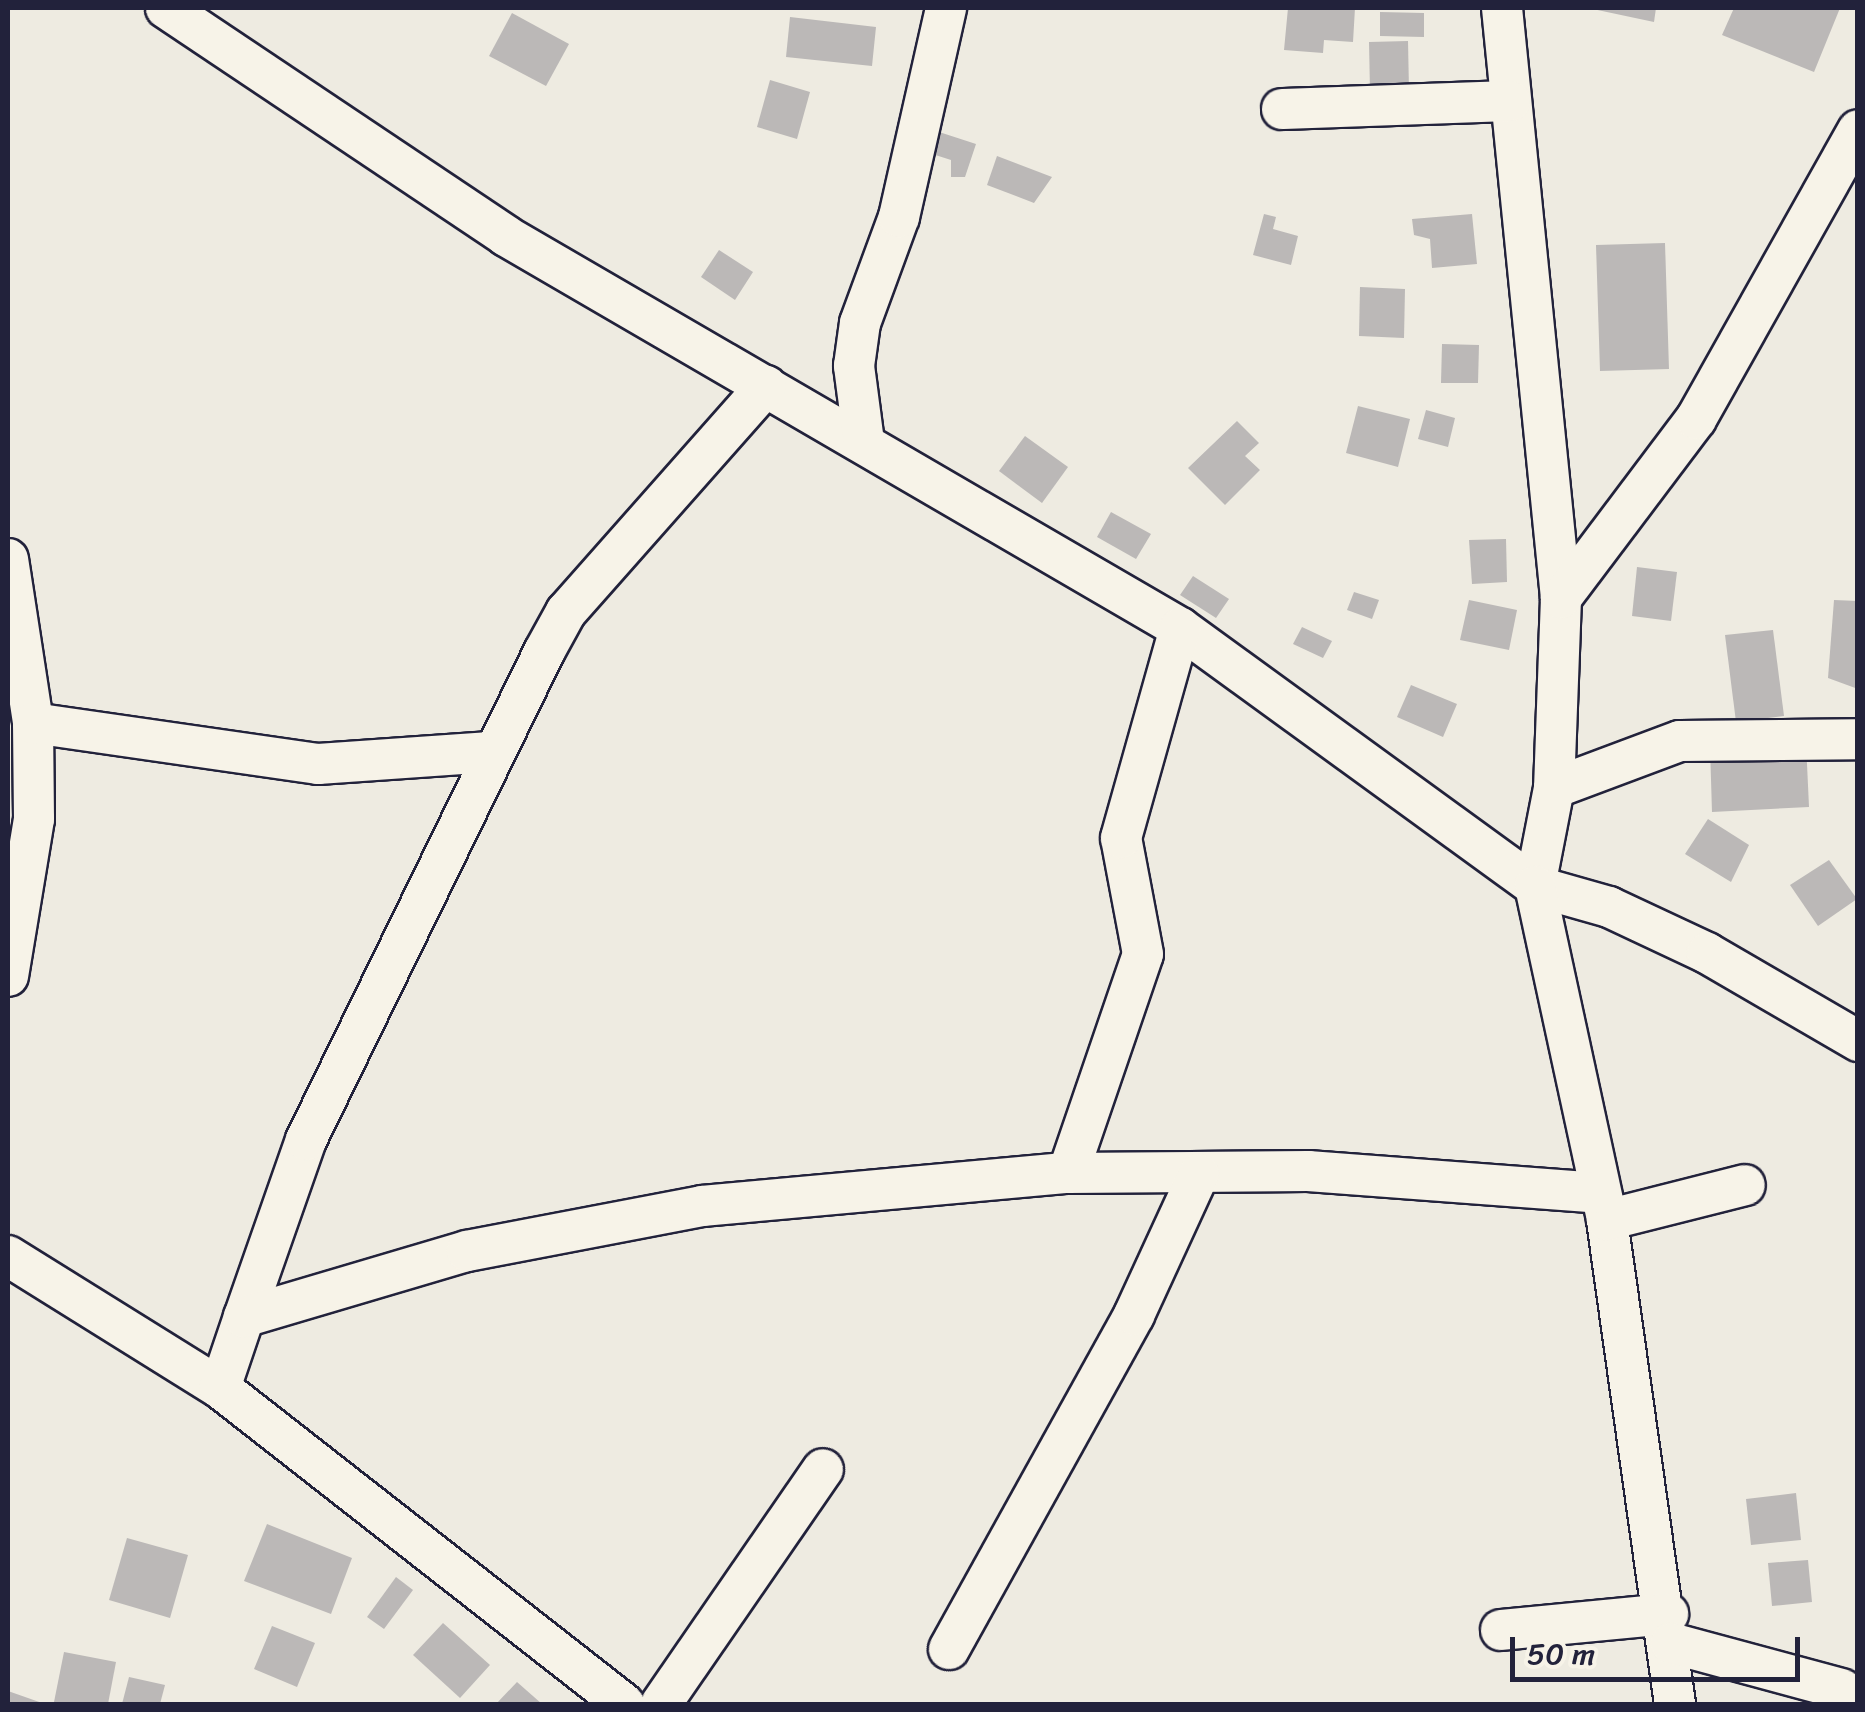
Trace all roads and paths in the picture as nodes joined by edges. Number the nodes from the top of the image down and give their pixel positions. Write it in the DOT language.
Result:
graph roads {
  1 [pos="166,8"];
  2 [pos="946,8"];
  3 [pos="1502,8"];
  4 [pos="1510,101"];
  5 [pos="1282,110"];
  6 [pos="1858,130"];
  7 [pos="766,386"];
  8 [pos="864,442"];
  9 [pos="8,559"];
  10 [pos="1561,598"];
  11 [pos="1180,628"];
  12 [pos="33,724"];
  13 [pos="1858,739"];
  14 [pos="491,752"];
  15 [pos="1554,788"];
  16 [pos="1535,886"];
  17 [pos="8,976"];
  18 [pos="1858,1041"];
  19 [pos="1068,1173"];
  20 [pos="1200,1174"];
  21 [pos="1745,1185"];
  22 [pos="1603,1206"];
  23 [pos="8,1256"];
  24 [pos="244,1318"];
  25 [pos="220,1388"];
  26 [pos="824,1469"];
  27 [pos="1670,1628"];
  28 [pos="1502,1630"];
  29 [pos="949,1650"];
  30 [pos="1842,1690"];
  31 [pos="624,1704"];
  32 [pos="661,1704"];
  33 [pos="1675,1704"];
  1 -- 7 [label="street"];
  2 -- 8 [label="street"];
  3 -- 4 [label="street"];
  4 -- 5 [label="street"];
  4 -- 10 [label="street"];
  6 -- 10 [label="street"];
  7 -- 8 [label="street"];
  7 -- 14 [label="street"];
  8 -- 11 [label="street"];
  9 -- 12 [label="street"];
  10 -- 15 [label="street"];
  11 -- 16 [label="street"];
  11 -- 19 [label="street"];
  12 -- 14 [label="street"];
  12 -- 17 [label="street"];
  13 -- 15 [label="street"];
  14 -- 24 [label="street"];
  15 -- 16 [label="street"];
  16 -- 18 [label="street"];
  16 -- 22 [label="street"];
  19 -- 20 [label="street"];
  19 -- 24 [label="street"];
  20 -- 22 [label="street"];
  20 -- 29 [label="street"];
  21 -- 22 [label="street"];
  22 -- 27 [label="street"];
  23 -- 25 [label="street"];
  24 -- 25 [label="street"];
  25 -- 31 [label="street"];
  26 -- 32 [label="street"];
  27 -- 28 [label="street"];
  27 -- 30 [label="street"];
  27 -- 33 [label="street"];
}
